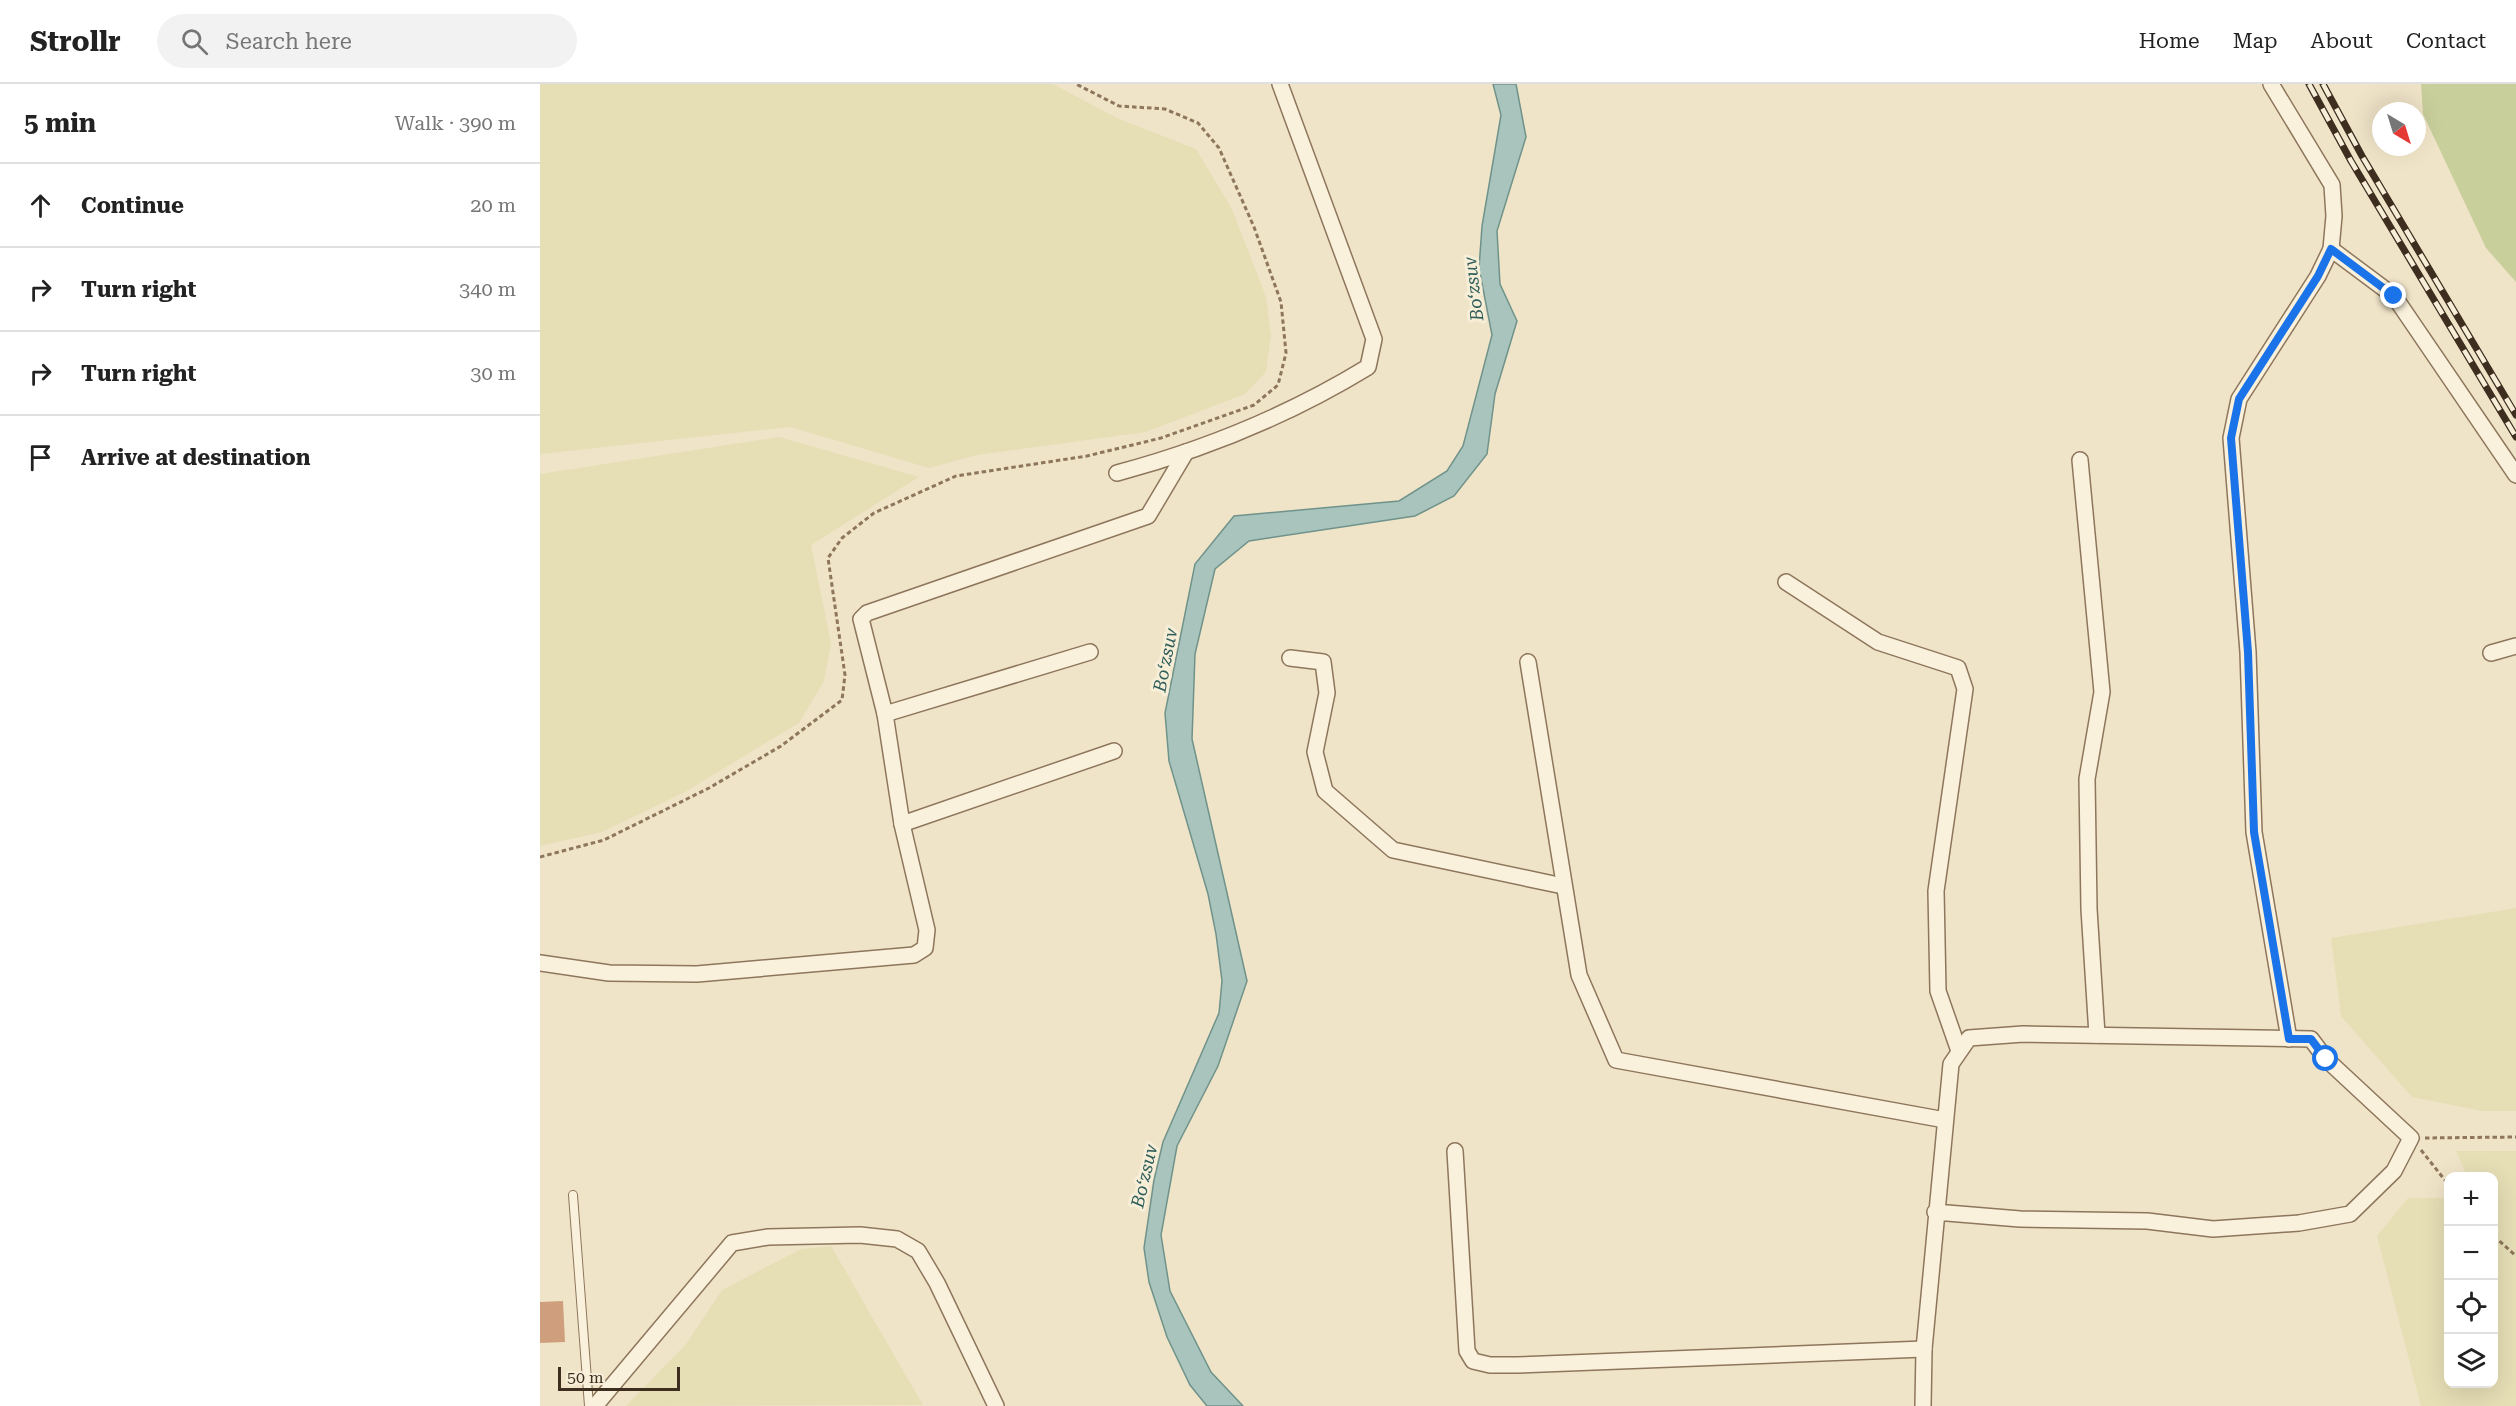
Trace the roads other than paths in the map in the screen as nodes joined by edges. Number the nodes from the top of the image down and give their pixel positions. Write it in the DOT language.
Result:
graph roads {
  1 [pos="1280,84"];
  2 [pos="2271,84"];
  3 [pos="2331,249"];
  4 [pos="1186,452"];
  5 [pos="2080,460"];
  6 [pos="1117,473"];
  7 [pos="2516,475"];
  8 [pos="1786,582"];
  9 [pos="2516,646"];
  10 [pos="1090,652"];
  11 [pos="2491,653"];
  12 [pos="1290,658"];
  13 [pos="1528,662"];
  14 [pos="885,714"];
  15 [pos="1114,750"];
  16 [pos="902,824"];
  17 [pos="1563,886"];
  18 [pos="540,963"];
  19 [pos="2097,1035"];
  20 [pos="2289,1039"];
  21 [pos="1959,1052"];
  22 [pos="1945,1120"];
  23 [pos="1455,1151"];
  24 [pos="573,1195"];
  25 [pos="1935,1212"];
  26 [pos="1924,1349"];
  27 [pos="589,1406"];
  28 [pos="595,1406"];
  29 [pos="996,1406"];
  30 [pos="1923,1406"];
  1 -- 4 [label="street"];
  2 -- 3 [label="street"];
  3 -- 7 [label="street"];
  3 -- 20 [label="street"];
  4 -- 6 [label="street"];
  4 -- 14 [label="street"];
  5 -- 19 [label="street"];
  8 -- 21 [label="street"];
  9 -- 11 [label="street"];
  10 -- 14 [label="street"];
  12 -- 17 [label="street"];
  13 -- 17 [label="street"];
  14 -- 16 [label="street"];
  15 -- 16 [label="street"];
  16 -- 18 [label="street"];
  17 -- 22 [label="street"];
  19 -- 20 [label="street"];
  19 -- 21 [label="street"];
  20 -- 25 [label="street"];
  21 -- 22 [label="street"];
  22 -- 25 [label="street"];
  23 -- 26 [label="street"];
  24 -- 27 [label="lane"];
  25 -- 26 [label="street"];
  26 -- 30 [label="street"];
  28 -- 29 [label="street"];
}
